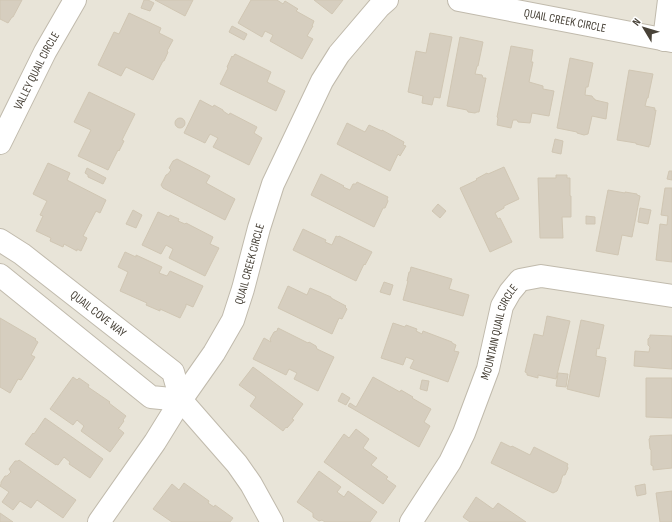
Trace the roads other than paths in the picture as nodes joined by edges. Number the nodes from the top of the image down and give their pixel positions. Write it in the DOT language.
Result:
graph roads {
  1 [pos="75,0"];
  2 [pos="387,0"];
  3 [pos="459,0"];
  4 [pos="670,0"];
  5 [pos="668,40"];
  6 [pos="0,143"];
  7 [pos="0,240"];
  8 [pos="0,275"];
  9 [pos="672,296"];
  10 [pos="181,400"];
  11 [pos="99,522"];
  12 [pos="272,522"];
  13 [pos="411,522"];
  1 -- 6 [label="street, VALLEY QUAIL CIRCLE"];
  2 -- 10 [label="street, QUAIL CREEK CIRCLE"];
  3 -- 5 [label="street, QUAIL CREEK CIRCLE"];
  4 -- 5 [label="street"];
  7 -- 10 [label="street, QUAIL COVE WAY"];
  8 -- 10 [label="street"];
  9 -- 13 [label="street, MOUNTAIN QUAIL CIRCLE"];
  10 -- 11 [label="street, QUAIL CREEK CIRCLE"];
  10 -- 12 [label="street, QUAIL COVE WAY"];
}
